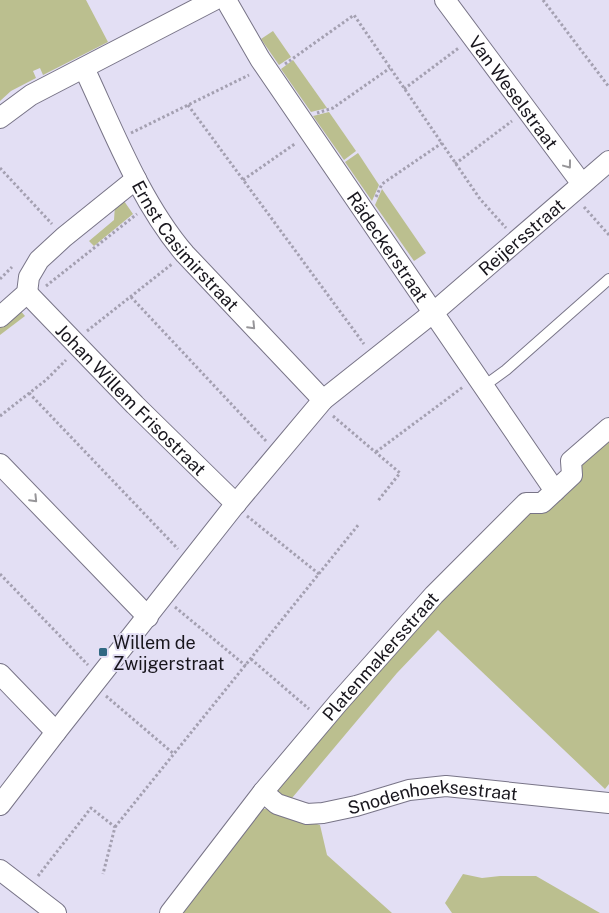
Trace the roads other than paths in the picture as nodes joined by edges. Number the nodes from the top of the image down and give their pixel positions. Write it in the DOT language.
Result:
graph roads {
  1 [pos="214,0"];
  2 [pos="226,0"];
  3 [pos="444,0"];
  4 [pos="84,68"];
  5 [pos="0,118"];
  6 [pos="609,161"];
  7 [pos="136,178"];
  8 [pos="577,189"];
  9 [pos="609,279"];
  10 [pos="29,295"];
  11 [pos="434,312"];
  12 [pos="0,317"];
  13 [pos="481,381"];
  14 [pos="321,402"];
  15 [pos="609,428"];
  16 [pos="0,464"];
  17 [pos="555,491"];
  18 [pos="235,505"];
  19 [pos="148,617"];
  20 [pos="0,674"];
  21 [pos="56,732"];
  22 [pos="262,792"];
  23 [pos="609,803"];
  24 [pos="0,805"];
  25 [pos="0,870"];
  26 [pos="56,913"];
  27 [pos="170,913"];
  1 -- 4 [label="street"];
  2 -- 11 [label="street, Rädeckerstraat"];
  3 -- 8 [label="street, Van Weselstraat, one-way"];
  4 -- 5 [label="street"];
  4 -- 7 [label="street, Ernst Casimirstraat"];
  6 -- 8 [label="street, Reijersstraat"];
  7 -- 10 [label="street"];
  7 -- 14 [label="street, Ernst Casimirstraat, one-way"];
  8 -- 11 [label="street, Reijersstraat"];
  9 -- 13 [label="lane"];
  10 -- 12 [label="street"];
  10 -- 18 [label="street, Johan Willem Frisostraat"];
  11 -- 13 [label="street, Rädeckerstraat"];
  11 -- 14 [label="street"];
  13 -- 17 [label="street, Rädeckerstraat"];
  14 -- 18 [label="street"];
  15 -- 17 [label="street, Platenmakersstraat"];
  16 -- 19 [label="street, one-way"];
  17 -- 22 [label="street, Platenmakersstraat"];
  18 -- 19 [label="street"];
  19 -- 21 [label="street"];
  20 -- 21 [label="street"];
  21 -- 24 [label="street"];
  22 -- 23 [label="street, Snodenhoeksestraat"];
  22 -- 27 [label="street, Platenmakersstraat"];
  25 -- 26 [label="street"];
}
